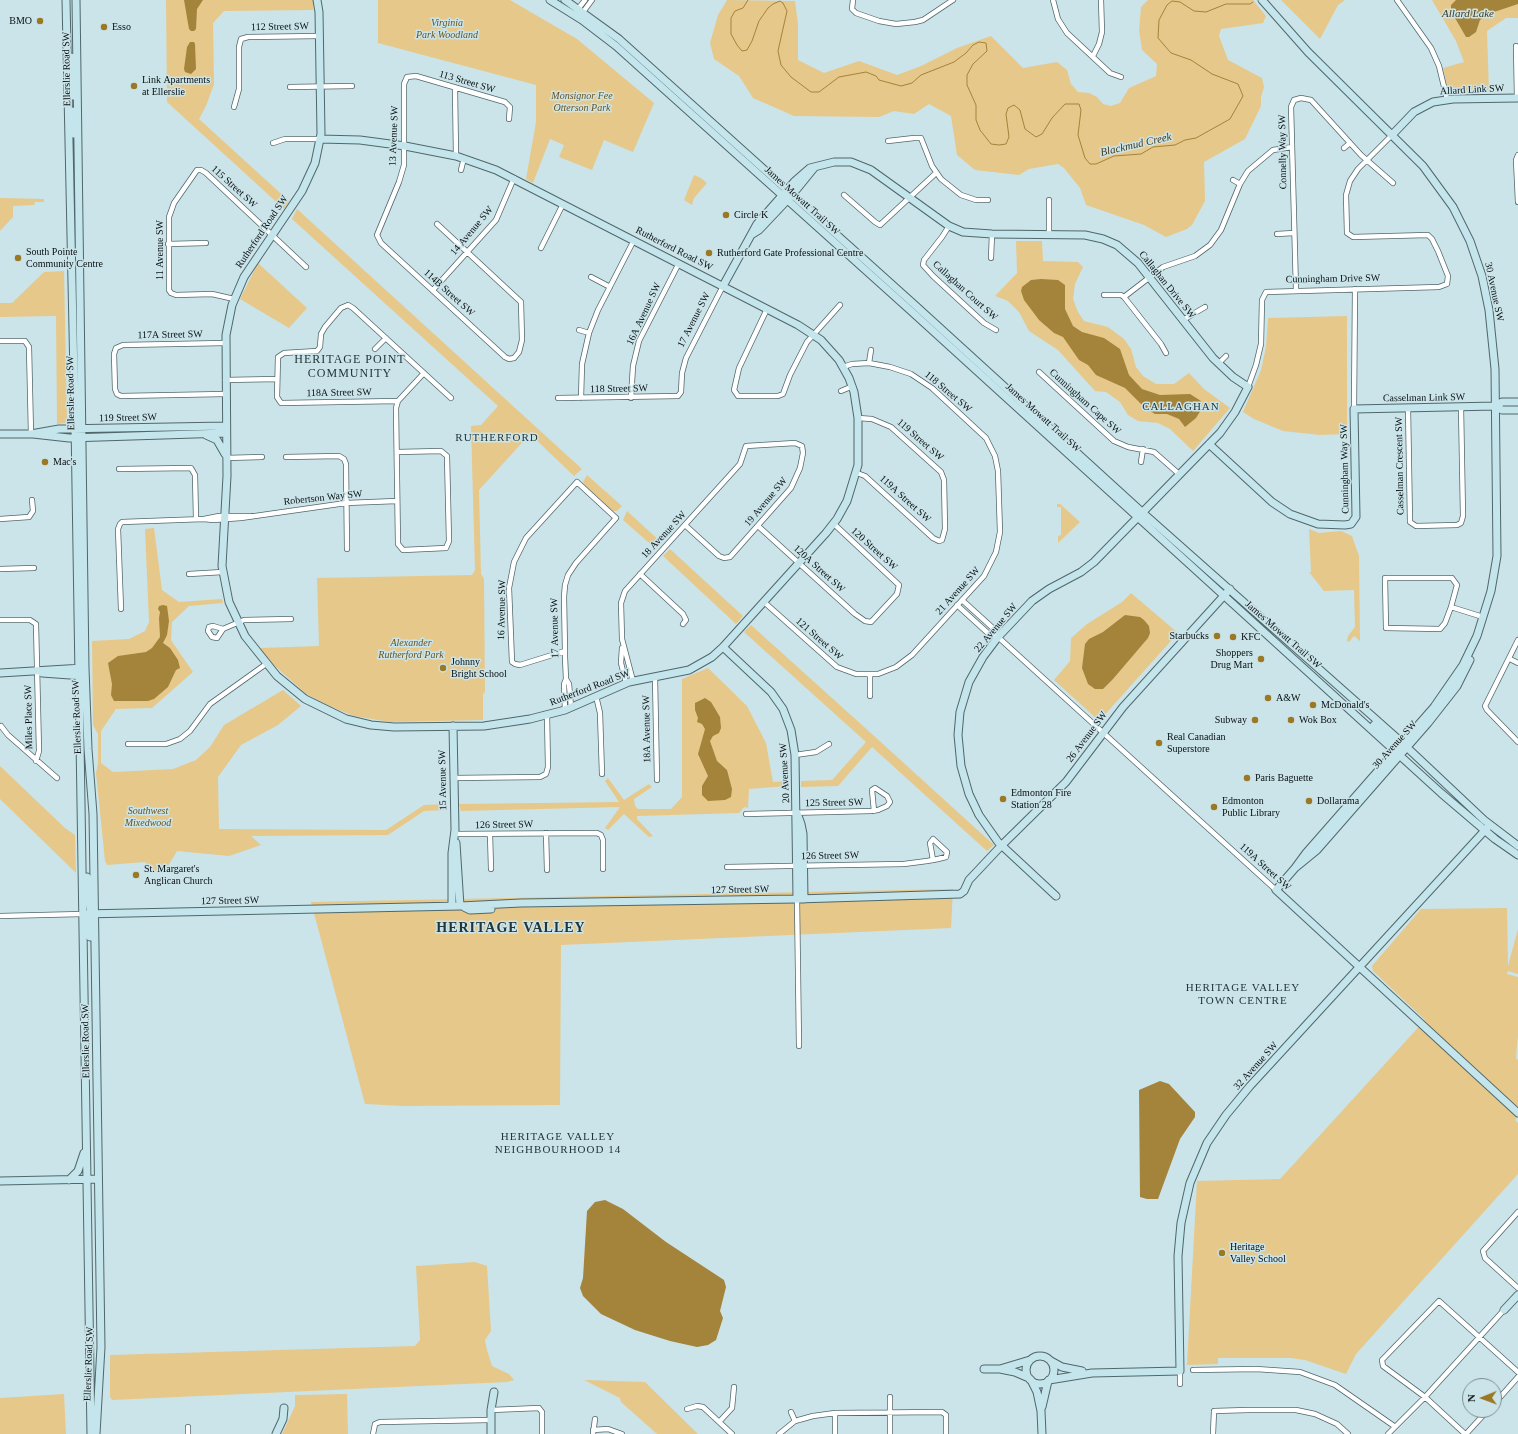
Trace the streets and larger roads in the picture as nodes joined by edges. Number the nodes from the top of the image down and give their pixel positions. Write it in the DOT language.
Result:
graph roads {
  1 [pos="65,0"];
  2 [pos="76,0"];
  3 [pos="317,0"];
  4 [pos="320,0"];
  5 [pos="550,0"];
  6 [pos="565,0"];
  7 [pos="585,0"];
  8 [pos="592,0"];
  9 [pos="853,0"];
  10 [pos="953,0"];
  11 [pos="1053,0"];
  12 [pos="1101,0"];
  13 [pos="1262,0"];
  14 [pos="1397,0"];
  15 [pos="319,12"];
  16 [pos="579,13"];
  17 [pos="66,25"];
  18 [pos="319,36"];
  19 [pos="1516,46"];
  20 [pos="1093,56"];
  21 [pos="407,77"];
  22 [pos="1121,77"];
  23 [pos="320,86"];
  24 [pos="352,86"];
  25 [pos="290,87"];
  26 [pos="455,88"];
  27 [pos="1518,98"];
  28 [pos="1448,99"];
  29 [pos="68,104"];
  30 [pos="234,107"];
  31 [pos="78,110"];
  32 [pos="509,119"];
  33 [pos="1392,135"];
  34 [pos="320,139"];
  35 [pos="888,142"];
  36 [pos="273,143"];
  37 [pos="1350,143"];
  38 [pos="405,146"];
  39 [pos="1292,147"];
  40 [pos="1344,148"];
  41 [pos="1518,155"];
  42 [pos="456,156"];
  43 [pos="464,158"];
  44 [pos="1367,161"];
  45 [pos="201,170"];
  46 [pos="461,170"];
  47 [pos="936,173"];
  48 [pos="514,178"];
  49 [pos="1233,180"];
  50 [pos="1393,183"];
  51 [pos="1240,184"];
  52 [pos="79,186"];
  53 [pos="1237,191"];
  54 [pos="1242,193"];
  55 [pos="844,194"];
  56 [pos="787,195"];
  57 [pos="909,198"];
  58 [pos="988,200"];
  59 [pos="1049,200"];
  60 [pos="1518,202"];
  61 [pos="563,204"];
  62 [pos="437,224"];
  63 [pos="949,226"];
  64 [pos="1294,233"];
  65 [pos="273,234"];
  66 [pos="992,234"];
  67 [pos="1049,234"];
  68 [pos="1277,234"];
  69 [pos="378,239"];
  70 [pos="634,240"];
  71 [pos="206,243"];
  72 [pos="168,244"];
  73 [pos="541,248"];
  74 [pos="467,252"];
  75 [pos="991,258"];
  76 [pos="679,263"];
  77 [pos="306,267"];
  78 [pos="591,277"];
  79 [pos="1149,277"];
  80 [pos="723,286"];
  81 [pos="610,287"];
  82 [pos="1355,289"];
  83 [pos="433,290"];
  84 [pos="1296,290"];
  85 [pos="1104,295"];
  86 [pos="1124,297"];
  87 [pos="234,299"];
  88 [pos="840,305"];
  89 [pos="1205,307"];
  90 [pos="767,309"];
  91 [pos="1182,320"];
  92 [pos="579,330"];
  93 [pos="996,330"];
  94 [pos="589,333"];
  95 [pos="813,335"];
  96 [pos="386,338"];
  97 [pos="0,341"];
  98 [pos="225,343"];
  99 [pos="375,350"];
  100 [pos="871,350"];
  101 [pos="1166,353"];
  102 [pos="1226,356"];
  103 [pos="869,363"];
  104 [pos="1218,364"];
  105 [pos="843,366"];
  106 [pos="1039,372"];
  107 [pos="424,373"];
  108 [pos="277,379"];
  109 [pos="225,380"];
  110 [pos="853,386"];
  111 [pos="1248,387"];
  112 [pos="841,391"];
  113 [pos="225,394"];
  114 [pos="680,395"];
  115 [pos="451,398"];
  116 [pos="558,398"];
  117 [pos="581,398"];
  118 [pos="632,398"];
  119 [pos="398,401"];
  120 [pos="1518,402"];
  121 [pos="1496,406"];
  122 [pos="1461,407"];
  123 [pos="1408,408"];
  124 [pos="1354,409"];
  125 [pos="1518,410"];
  126 [pos="858,418"];
  127 [pos="78,429"];
  128 [pos="226,430"];
  129 [pos="0,434"];
  130 [pos="30,434"];
  131 [pos="200,434"];
  132 [pos="78,438"];
  133 [pos="1209,444"];
  134 [pos="803,447"];
  135 [pos="1143,449"];
  136 [pos="397,452"];
  137 [pos="286,456"];
  138 [pos="262,457"];
  139 [pos="226,458"];
  140 [pos="997,461"];
  141 [pos="1142,462"];
  142 [pos="119,469"];
  143 [pos="857,473"];
  144 [pos="1179,474"];
  145 [pos="577,482"];
  146 [pos="32,500"];
  147 [pos="397,501"];
  148 [pos="346,503"];
  149 [pos="1140,515"];
  150 [pos="225,517"];
  151 [pos="0,519"];
  152 [pos="196,519"];
  153 [pos="834,524"];
  154 [pos="685,525"];
  155 [pos="758,526"];
  156 [pos="940,540"];
  157 [pos="347,549"];
  158 [pos="799,563"];
  159 [pos="1192,567"];
  160 [pos="34,568"];
  161 [pos="0,569"];
  162 [pos="223,572"];
  163 [pos="190,574"];
  164 [pos="640,574"];
  165 [pos="1230,589"];
  166 [pos="1223,596"];
  167 [pos="962,600"];
  168 [pos="764,602"];
  169 [pos="957,605"];
  170 [pos="1450,607"];
  171 [pos="121,609"];
  172 [pos="1483,617"];
  173 [pos="291,619"];
  174 [pos="0,620"];
  175 [pos="237,622"];
  176 [pos="869,622"];
  177 [pos="683,624"];
  178 [pos="223,629"];
  179 [pos="1263,631"];
  180 [pos="998,637"];
  181 [pos="1518,640"];
  182 [pos="622,646"];
  183 [pos="723,647"];
  184 [pos="565,651"];
  185 [pos="1510,659"];
  186 [pos="1518,663"];
  187 [pos="266,664"];
  188 [pos="1318,667"];
  189 [pos="38,672"];
  190 [pos="82,672"];
  191 [pos="0,673"];
  192 [pos="1312,674"];
  193 [pos="870,675"];
  194 [pos="655,677"];
  195 [pos="629,682"];
  196 [pos="596,696"];
  197 [pos="870,696"];
  198 [pos="568,709"];
  199 [pos="1370,714"];
  200 [pos="547,715"];
  201 [pos="1,726"];
  202 [pos="453,726"];
  203 [pos="1103,733"];
  204 [pos="1518,742"];
  205 [pos="128,744"];
  206 [pos="829,744"];
  207 [pos="1401,749"];
  208 [pos="795,755"];
  209 [pos="36,761"];
  210 [pos="602,774"];
  211 [pos="57,778"];
  212 [pos="453,778"];
  213 [pos="657,780"];
  214 [pos="874,810"];
  215 [pos="796,813"];
  216 [pos="746,814"];
  217 [pos="81,828"];
  218 [pos="1487,828"];
  219 [pos="455,834"];
  220 [pos="490,834"];
  221 [pos="546,834"];
  222 [pos="1001,846"];
  223 [pos="1518,846"];
  224 [pos="1518,855"];
  225 [pos="933,860"];
  226 [pos="800,865"];
  227 [pos="727,867"];
  228 [pos="491,869"];
  229 [pos="603,869"];
  230 [pos="547,870"];
  231 [pos="1276,890"];
  232 [pos="960,894"];
  233 [pos="1056,896"];
  234 [pos="800,899"];
  235 [pos="452,906"];
  236 [pos="460,906"];
  237 [pos="83,914"];
  238 [pos="94,914"];
  239 [pos="0,916"];
  240 [pos="1359,968"];
  241 [pos="95,996"];
  242 [pos="799,1046"];
  243 [pos="1518,1113"];
  244 [pos="86,1143"];
  245 [pos="87,1179"];
  246 [pos="98,1179"];
  247 [pos="69,1180"];
  248 [pos="0,1181"];
  249 [pos="1518,1212"];
  250 [pos="1518,1288"];
  251 [pos="1518,1295"];
  252 [pos="1504,1310"];
  253 [pos="1479,1337"];
  254 [pos="1030,1360"];
  255 [pos="1050,1361"];
  256 [pos="984,1369"];
  257 [pos="1000,1369"];
  258 [pos="1193,1370"];
  259 [pos="1180,1371"];
  260 [pos="1518,1372"];
  261 [pos="1092,1373"];
  262 [pos="1518,1377"];
  263 [pos="1030,1379"];
  264 [pos="1049,1381"];
  265 [pos="1180,1384"];
  266 [pos="734,1387"];
  267 [pos="494,1392"];
  268 [pos="1502,1395"];
  269 [pos="890,1397"];
  270 [pos="1425,1397"];
  271 [pos="284,1408"];
  272 [pos="687,1409"];
  273 [pos="491,1410"];
  274 [pos="1041,1411"];
  275 [pos="791,1412"];
  276 [pos="835,1413"];
  277 [pos="890,1413"];
  278 [pos="1481,1418"];
  279 [pos="595,1419"];
  280 [pos="490,1420"];
  281 [pos="720,1421"];
  282 [pos="795,1421"];
  283 [pos="1394,1426"];
  284 [pos="188,1427"];
  285 [pos="593,1432"];
  286 [pos="91,1434"];
  287 [pos="96,1434"];
  288 [pos="188,1434"];
  289 [pos="276,1434"];
  290 [pos="374,1434"];
  291 [pos="491,1434"];
  292 [pos="542,1434"];
  293 [pos="622,1434"];
  294 [pos="732,1434"];
  295 [pos="779,1434"];
  296 [pos="835,1434"];
  297 [pos="890,1434"];
  298 [pos="946,1434"];
  299 [pos="1042,1434"];
  300 [pos="1213,1434"];
  301 [pos="1348,1434"];
  302 [pos="1388,1434"];
  303 [pos="1466,1434"];
  1 -- 17 [label="street, Ellerslie Road SW"];
  2 -- 31 [label="street, Ellerslie Road SW"];
  3 -- 15 [label="street, Rutherford Road SW"];
  4 -- 15 [label="street, Rutherford Road SW"];
  5 -- 16 [label="street, James Mowatt Trail SW"];
  6 -- 16 [label="street, James Mowatt Trail SW"];
  7 -- 16 [label="street"];
  8 -- 16 [label="street"];
  9 -- 10 [label="street"];
  11 -- 20 [label="street"];
  12 -- 20 [label="street"];
  13 -- 33 [label="street, 30 Avenue SW"];
  14 -- 28 [label="street"];
  15 -- 18 [label="street, Rutherford Road SW"];
  16 -- 56 [label="street, James Mowatt Trail SW"];
  17 -- 29 [label="street, Ellerslie Road SW"];
  17 -- 31 [label="street"];
  18 -- 23 [label="street, Rutherford Road SW"];
  18 -- 30 [label="street, 112 Street SW"];
  19 -- 27 [label="street"];
  20 -- 22 [label="street"];
  21 -- 26 [label="street, 113 Street SW"];
  21 -- 38 [label="street, 13 Avenue SW"];
  23 -- 24 [label="street"];
  23 -- 25 [label="street"];
  23 -- 34 [label="street, Rutherford Road SW"];
  26 -- 32 [label="street, 113 Street SW"];
  26 -- 42 [label="street"];
  27 -- 28 [label="street, Allard Link SW"];
  28 -- 33 [label="street, Allard Link SW"];
  29 -- 52 [label="street"];
  29 -- 127 [label="street, Ellerslie Road SW"];
  31 -- 52 [label="street, Ellerslie Road SW"];
  33 -- 44 [label="street, Cunningham Drive SW"];
  33 -- 121 [label="street, 30 Avenue SW"];
  34 -- 36 [label="street"];
  34 -- 38 [label="street, Rutherford Road SW"];
  34 -- 65 [label="street, Rutherford Road SW"];
  35 -- 47 [label="street"];
  37 -- 39 [label="street, Connelly Way SW"];
  37 -- 40 [label="street"];
  37 -- 44 [label="street, Connelly Way SW"];
  38 -- 42 [label="street, Rutherford Road SW"];
  38 -- 69 [label="street, 13 Avenue SW"];
  39 -- 51 [label="street"];
  39 -- 64 [label="street, Connelly Way SW"];
  41 -- 60 [label="street"];
  42 -- 43 [label="street, Rutherford Road SW"];
  43 -- 46 [label="street"];
  43 -- 48 [label="street, Rutherford Road SW"];
  44 -- 50 [label="street"];
  44 -- 82 [label="street, Cunningham Drive SW"];
  45 -- 65 [label="street, 115 Street SW"];
  45 -- 72 [label="street, 11 Avenue SW"];
  47 -- 57 [label="street"];
  47 -- 58 [label="street"];
  48 -- 61 [label="street, Rutherford Road SW"];
  48 -- 74 [label="street, 14 Avenue SW"];
  49 -- 51 [label="street"];
  51 -- 53 [label="street"];
  52 -- 127 [label="street, Ellerslie Road SW"];
  53 -- 54 [label="street"];
  53 -- 79 [label="street"];
  55 -- 57 [label="street"];
  56 -- 57 [label="street, Callaghan Drive SW"];
  56 -- 80 [label="street, 17 Avenue SW"];
  56 -- 149 [label="street, James Mowatt Trail SW"];
  57 -- 63 [label="street, Callaghan Drive SW"];
  59 -- 67 [label="street"];
  61 -- 70 [label="street, Rutherford Road SW"];
  61 -- 73 [label="street"];
  62 -- 74 [label="street"];
  63 -- 66 [label="street, Callaghan Drive SW"];
  63 -- 93 [label="street, Callaghan Court SW"];
  64 -- 68 [label="street"];
  64 -- 84 [label="street, Connelly Way SW"];
  65 -- 77 [label="street, 115 Street SW"];
  65 -- 87 [label="street, Rutherford Road SW"];
  66 -- 67 [label="street, Callaghan Drive SW"];
  66 -- 75 [label="street"];
  67 -- 79 [label="street, Callaghan Drive SW"];
  69 -- 83 [label="street, 114B Street SW"];
  70 -- 76 [label="street, Rutherford Road SW"];
  70 -- 81 [label="street"];
  71 -- 72 [label="street"];
  72 -- 87 [label="street, 11 Avenue SW"];
  74 -- 83 [label="street, 14 Avenue SW"];
  74 -- 83 [label="street, 114B Street SW"];
  76 -- 80 [label="street, Rutherford Road SW"];
  76 -- 118 [label="street, 16A Avenue SW"];
  78 -- 81 [label="street"];
  79 -- 86 [label="street"];
  79 -- 91 [label="street, Callaghan Drive SW"];
  80 -- 90 [label="street, Rutherford Road SW"];
  80 -- 114 [label="street, 17 Avenue SW"];
  81 -- 94 [label="street"];
  82 -- 84 [label="street, Cunningham Drive SW"];
  82 -- 124 [label="street, Cunningham Way SW"];
  84 -- 111 [label="street, Cunningham Drive SW"];
  85 -- 86 [label="street"];
  86 -- 101 [label="street"];
  87 -- 98 [label="street, Rutherford Road SW"];
  88 -- 95 [label="street"];
  89 -- 91 [label="street"];
  90 -- 95 [label="street, Rutherford Road SW"];
  90 -- 95 [label="street"];
  91 -- 104 [label="street, Callaghan Drive SW"];
  92 -- 94 [label="street"];
  94 -- 117 [label="street"];
  95 -- 105 [label="street, Rutherford Road SW"];
  96 -- 99 [label="street"];
  96 -- 107 [label="street"];
  96 -- 108 [label="street"];
  97 -- 130 [label="street"];
  98 -- 109 [label="street, Rutherford Road SW"];
  98 -- 113 [label="street, 117A Street SW"];
  100 -- 103 [label="street"];
  102 -- 104 [label="street"];
  103 -- 105 [label="street, 118 Street SW"];
  103 -- 140 [label="street, 118 Street SW"];
  104 -- 111 [label="street, Callaghan Drive SW"];
  105 -- 110 [label="street, Rutherford Road SW"];
  106 -- 135 [label="street, Cunningham Cape SW"];
  107 -- 115 [label="street"];
  107 -- 119 [label="street"];
  108 -- 109 [label="street"];
  108 -- 119 [label="street, 118A Street SW"];
  109 -- 113 [label="street, Rutherford Road SW"];
  110 -- 112 [label="street"];
  110 -- 126 [label="street, Rutherford Road SW"];
  111 -- 133 [label="street, Cunningham Drive SW"];
  113 -- 128 [label="street, Rutherford Road SW"];
  114 -- 118 [label="street, 118 Street SW"];
  116 -- 117 [label="street, 118 Street SW"];
  117 -- 118 [label="street, 118 Street SW"];
  119 -- 136 [label="street"];
  120 -- 121 [label="street"];
  121 -- 122 [label="street, Casselman Link SW"];
  121 -- 125 [label="street"];
  121 -- 172 [label="street, 30 Avenue SW"];
  122 -- 123 [label="street, Casselman Link SW"];
  122 -- 123 [label="street, Casselman Crescent SW"];
  123 -- 124 [label="street, Casselman Link SW"];
  124 -- 133 [label="street, Cunningham Way SW"];
  126 -- 143 [label="street, Rutherford Road SW"];
  126 -- 156 [label="street, 119 Street SW"];
  127 -- 128 [label="street, 119 Street SW"];
  127 -- 130 [label="street, 119 Street SW"];
  127 -- 132 [label="street, Ellerslie Road SW"];
  128 -- 131 [label="street, 119 Street SW"];
  128 -- 139 [label="street, Rutherford Road SW"];
  129 -- 130 [label="street, 119 Street SW"];
  130 -- 132 [label="street, 119 Street SW"];
  131 -- 132 [label="street, 119 Street SW"];
  131 -- 139 [label="street"];
  132 -- 190 [label="street, Ellerslie Road SW"];
  133 -- 144 [label="street, Cunningham Drive SW"];
  134 -- 154 [label="street, 18 Avenue SW"];
  134 -- 155 [label="street, 19 Avenue SW"];
  135 -- 141 [label="street"];
  135 -- 144 [label="street, Cunningham Cape SW"];
  136 -- 147 [label="street"];
  136 -- 147 [label="street"];
  137 -- 148 [label="street"];
  138 -- 139 [label="street"];
  139 -- 150 [label="street, Rutherford Road SW"];
  140 -- 167 [label="street, 21 Avenue SW"];
  142 -- 152 [label="street"];
  143 -- 153 [label="street, Rutherford Road SW"];
  143 -- 156 [label="street, 119A Street SW"];
  144 -- 149 [label="street, Cunningham Drive SW"];
  145 -- 184 [label="street, 17 Avenue SW"];
  145 -- 184 [label="street, 16 Avenue SW"];
  146 -- 151 [label="street"];
  147 -- 148 [label="street, Robertson Way SW"];
  148 -- 150 [label="street, Robertson Way SW"];
  148 -- 157 [label="street"];
  149 -- 159 [label="street, James Mowatt Trail SW"];
  149 -- 165 [label="street, James Mowatt Trail SW"];
  149 -- 180 [label="street, 22 Avenue SW"];
  150 -- 152 [label="street, Robertson Way SW"];
  150 -- 162 [label="street, Rutherford Road SW"];
  152 -- 171 [label="street, Robertson Way SW"];
  153 -- 158 [label="street, Rutherford Road SW"];
  153 -- 176 [label="street, 120 Street SW"];
  154 -- 155 [label="street, 19 Avenue SW"];
  154 -- 164 [label="street, 18 Avenue SW"];
  155 -- 158 [label="street, 120A Street SW"];
  158 -- 168 [label="street, Rutherford Road SW"];
  158 -- 176 [label="street, 120A Street SW"];
  159 -- 165 [label="street"];
  159 -- 166 [label="street, James Mowatt Trail SW"];
  160 -- 161 [label="street"];
  162 -- 163 [label="street"];
  162 -- 175 [label="street, Rutherford Road SW"];
  164 -- 177 [label="street"];
  164 -- 182 [label="street, 18 Avenue SW"];
  165 -- 166 [label="street, 26 Avenue SW"];
  165 -- 188 [label="street, James Mowatt Trail SW"];
  166 -- 179 [label="street, James Mowatt Trail SW"];
  166 -- 203 [label="street, 26 Avenue SW"];
  167 -- 169 [label="street, 21 Avenue SW"];
  167 -- 180 [label="street, 119A Street SW"];
  168 -- 183 [label="street, Rutherford Road SW"];
  168 -- 193 [label="street, 121 Street SW"];
  169 -- 180 [label="street, 119A Street SW"];
  169 -- 193 [label="street, 21 Avenue SW"];
  170 -- 170 [label="street"];
  170 -- 172 [label="street"];
  172 -- 207 [label="street, 30 Avenue SW"];
  173 -- 175 [label="street"];
  174 -- 189 [label="street, Miles Place SW"];
  175 -- 178 [label="street"];
  175 -- 187 [label="street, Rutherford Road SW"];
  179 -- 188 [label="street"];
  179 -- 192 [label="street, James Mowatt Trail SW"];
  180 -- 203 [label="street, 119A Street SW"];
  180 -- 222 [label="street, 22 Avenue SW"];
  181 -- 185 [label="street"];
  182 -- 195 [label="street, 18 Avenue SW"];
  182 -- 195 [label="street, 18 Avenue SW"];
  183 -- 194 [label="street, Rutherford Road SW"];
  183 -- 208 [label="street, 20 Avenue SW"];
  184 -- 198 [label="street, 17 Avenue SW"];
  185 -- 186 [label="street"];
  185 -- 204 [label="street"];
  187 -- 202 [label="street, Rutherford Road SW"];
  187 -- 205 [label="street"];
  188 -- 199 [label="street, James Mowatt Trail SW"];
  189 -- 190 [label="street"];
  189 -- 191 [label="street"];
  189 -- 209 [label="street, Miles Place SW"];
  190 -- 217 [label="street, Ellerslie Road SW"];
  190 -- 238 [label="street, Ellerslie Road SW"];
  192 -- 199 [label="street"];
  192 -- 207 [label="street, James Mowatt Trail SW"];
  193 -- 197 [label="street"];
  194 -- 195 [label="street, Rutherford Road SW"];
  194 -- 213 [label="street, 18A Avenue SW"];
  195 -- 196 [label="street, Rutherford Road SW"];
  196 -- 198 [label="street, Rutherford Road SW"];
  196 -- 210 [label="street"];
  198 -- 200 [label="street, Rutherford Road SW"];
  199 -- 207 [label="street, James Mowatt Trail SW"];
  200 -- 202 [label="street, Rutherford Road SW"];
  200 -- 212 [label="street"];
  201 -- 209 [label="street, Miles Place SW"];
  202 -- 212 [label="street, 15 Avenue SW"];
  203 -- 222 [label="street, 26 Avenue SW"];
  203 -- 231 [label="street, 119A Street SW"];
  206 -- 208 [label="street"];
  207 -- 218 [label="street, James Mowatt Trail SW"];
  207 -- 218 [label="street, James Mowatt Trail SW"];
  207 -- 231 [label="street, 30 Avenue SW"];
  208 -- 215 [label="street, 20 Avenue SW"];
  209 -- 211 [label="street, Miles Place SW"];
  212 -- 219 [label="street, 15 Avenue SW"];
  214 -- 214 [label="street, 125 Street SW"];
  214 -- 215 [label="street, 125 Street SW"];
  215 -- 216 [label="street, 125 Street SW"];
  215 -- 226 [label="street, 20 Avenue SW"];
  217 -- 237 [label="street, Ellerslie Road SW"];
  217 -- 238 [label="street"];
  218 -- 223 [label="street, James Mowatt Trail SW"];
  218 -- 224 [label="street, James Mowatt Trail SW"];
  218 -- 240 [label="street, 32 Avenue SW"];
  219 -- 220 [label="street, 126 Street SW"];
  219 -- 235 [label="street, 15 Avenue SW"];
  219 -- 236 [label="street, 15 Avenue SW"];
  220 -- 221 [label="street, 126 Street SW"];
  220 -- 228 [label="street"];
  221 -- 229 [label="street, 126 Street SW"];
  221 -- 230 [label="street"];
  222 -- 232 [label="street, 26 Avenue SW"];
  222 -- 233 [label="street, 22 Avenue SW"];
  225 -- 225 [label="street, 126 Street SW"];
  225 -- 226 [label="street, 126 Street SW"];
  226 -- 227 [label="street, 126 Street SW"];
  226 -- 234 [label="street, 20 Avenue SW"];
  231 -- 240 [label="street, 119A Street SW"];
  232 -- 234 [label="street, 127 Street SW"];
  234 -- 236 [label="street, 127 Street SW"];
  234 -- 242 [label="street"];
  235 -- 236 [label="street, 127 Street SW"];
  235 -- 238 [label="street, 127 Street SW"];
  237 -- 238 [label="street, 127 Street SW"];
  237 -- 239 [label="street, 127 Street SW"];
  237 -- 241 [label="street"];
  237 -- 244 [label="street, Ellerslie Road SW"];
  238 -- 241 [label="street, Ellerslie Road SW"];
  240 -- 243 [label="street, 119A Street SW"];
  240 -- 259 [label="street, 32 Avenue SW"];
  241 -- 246 [label="street, Ellerslie Road SW"];
  244 -- 245 [label="street, Ellerslie Road SW"];
  244 -- 247 [label="street"];
  245 -- 246 [label="street"];
  245 -- 247 [label="street"];
  245 -- 286 [label="street, Ellerslie Road SW"];
  246 -- 287 [label="street, Ellerslie Road SW"];
  247 -- 248 [label="street"];
  249 -- 250 [label="street"];
  251 -- 252 [label="street"];
  252 -- 253 [label="street"];
  253 -- 260 [label="street"];
  253 -- 270 [label="street"];
  253 -- 270 [label="street"];
  254 -- 255 [label="street"];
  254 -- 257 [label="street"];
  254 -- 263 [label="street"];
  255 -- 261 [label="street"];
  255 -- 264 [label="street"];
  256 -- 257 [label="street"];
  257 -- 263 [label="street"];
  258 -- 283 [label="street"];
  259 -- 261 [label="street"];
  259 -- 265 [label="street, 32 Avenue SW"];
  261 -- 264 [label="street"];
  262 -- 268 [label="street"];
  263 -- 264 [label="street"];
  263 -- 274 [label="street"];
  264 -- 274 [label="street"];
  266 -- 281 [label="street"];
  267 -- 273 [label="street"];
  269 -- 277 [label="street"];
  270 -- 283 [label="street"];
  270 -- 303 [label="street"];
  271 -- 289 [label="street"];
  272 -- 281 [label="street"];
  273 -- 280 [label="street"];
  273 -- 292 [label="street"];
  274 -- 299 [label="street"];
  275 -- 282 [label="street"];
  276 -- 277 [label="street"];
  276 -- 282 [label="street"];
  276 -- 296 [label="street"];
  277 -- 297 [label="street"];
  277 -- 298 [label="street"];
  278 -- 303 [label="street"];
  279 -- 285 [label="street"];
  280 -- 290 [label="street"];
  280 -- 291 [label="street"];
  281 -- 294 [label="street"];
  282 -- 295 [label="street"];
  283 -- 302 [label="street"];
  284 -- 288 [label="street"];
  285 -- 293 [label="street"];
  300 -- 301 [label="street"];
}
